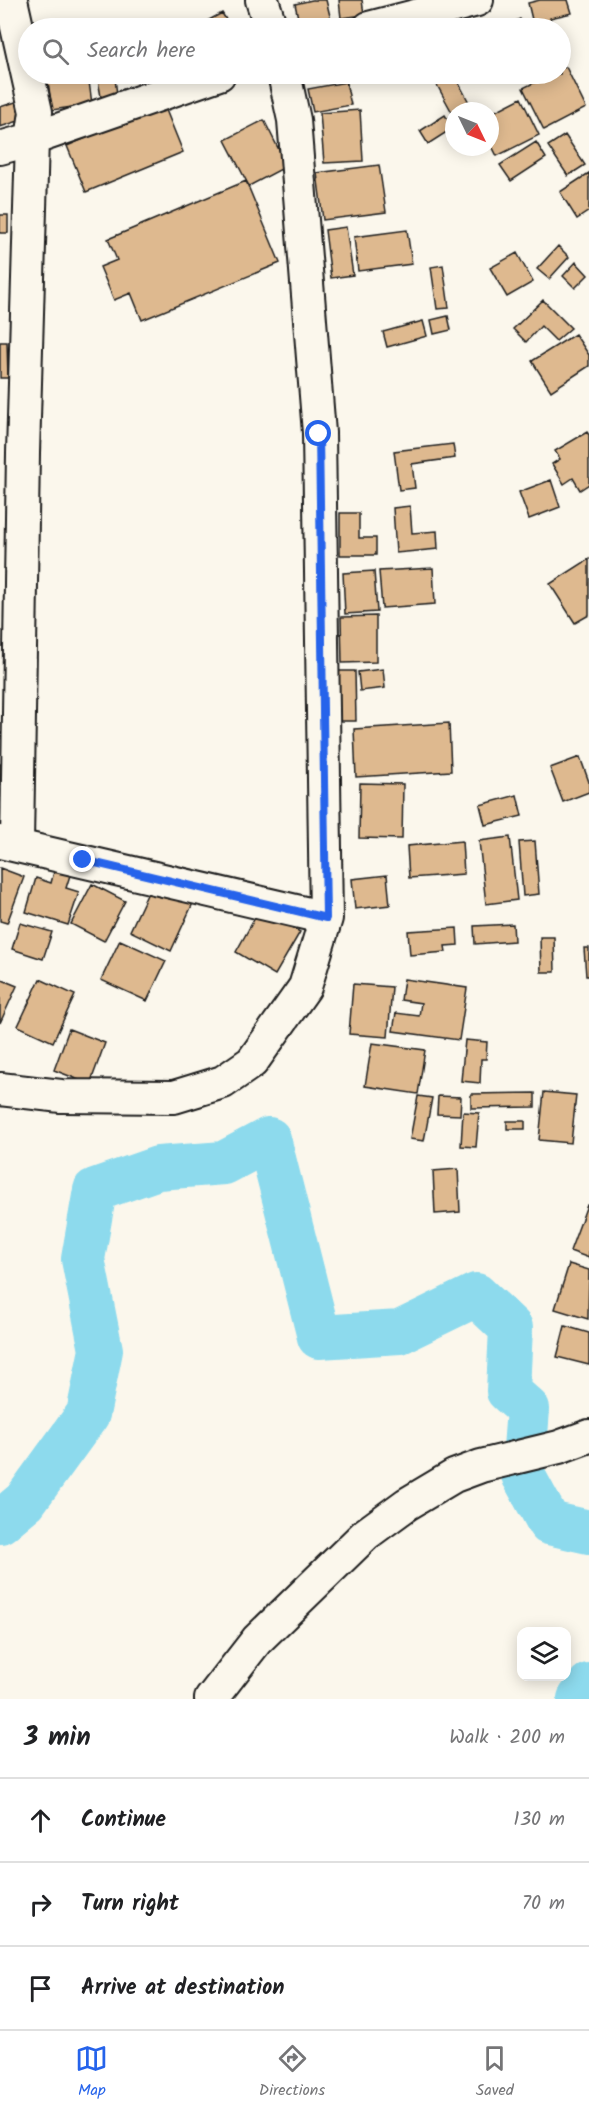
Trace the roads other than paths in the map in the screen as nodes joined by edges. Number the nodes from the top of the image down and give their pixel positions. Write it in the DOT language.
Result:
graph roads {
  1 [pos="11,0"];
  2 [pos="262,0"];
  3 [pos="477,0"];
  4 [pos="268,18"];
  5 [pos="408,18"];
  6 [pos="18,31"];
  7 [pos="30,84"];
  8 [pos="191,84"];
  9 [pos="286,84"];
  10 [pos="32,140"];
  11 [pos="0,148"];
  12 [pos="9,843"];
  13 [pos="326,918"];
  14 [pos="0,1089"];
  15 [pos="589,1436"];
  16 [pos="211,1699"];
  1 -- 6 [label="street"];
  2 -- 4 [label="street"];
  3 -- 5 [label="street"];
  7 -- 10 [label="street"];
  8 -- 10 [label="street"];
  9 -- 13 [label="street"];
  10 -- 11 [label="street"];
  10 -- 12 [label="street"];
  12 -- 13 [label="street"];
  13 -- 14 [label="street"];
  15 -- 16 [label="street"];
}
